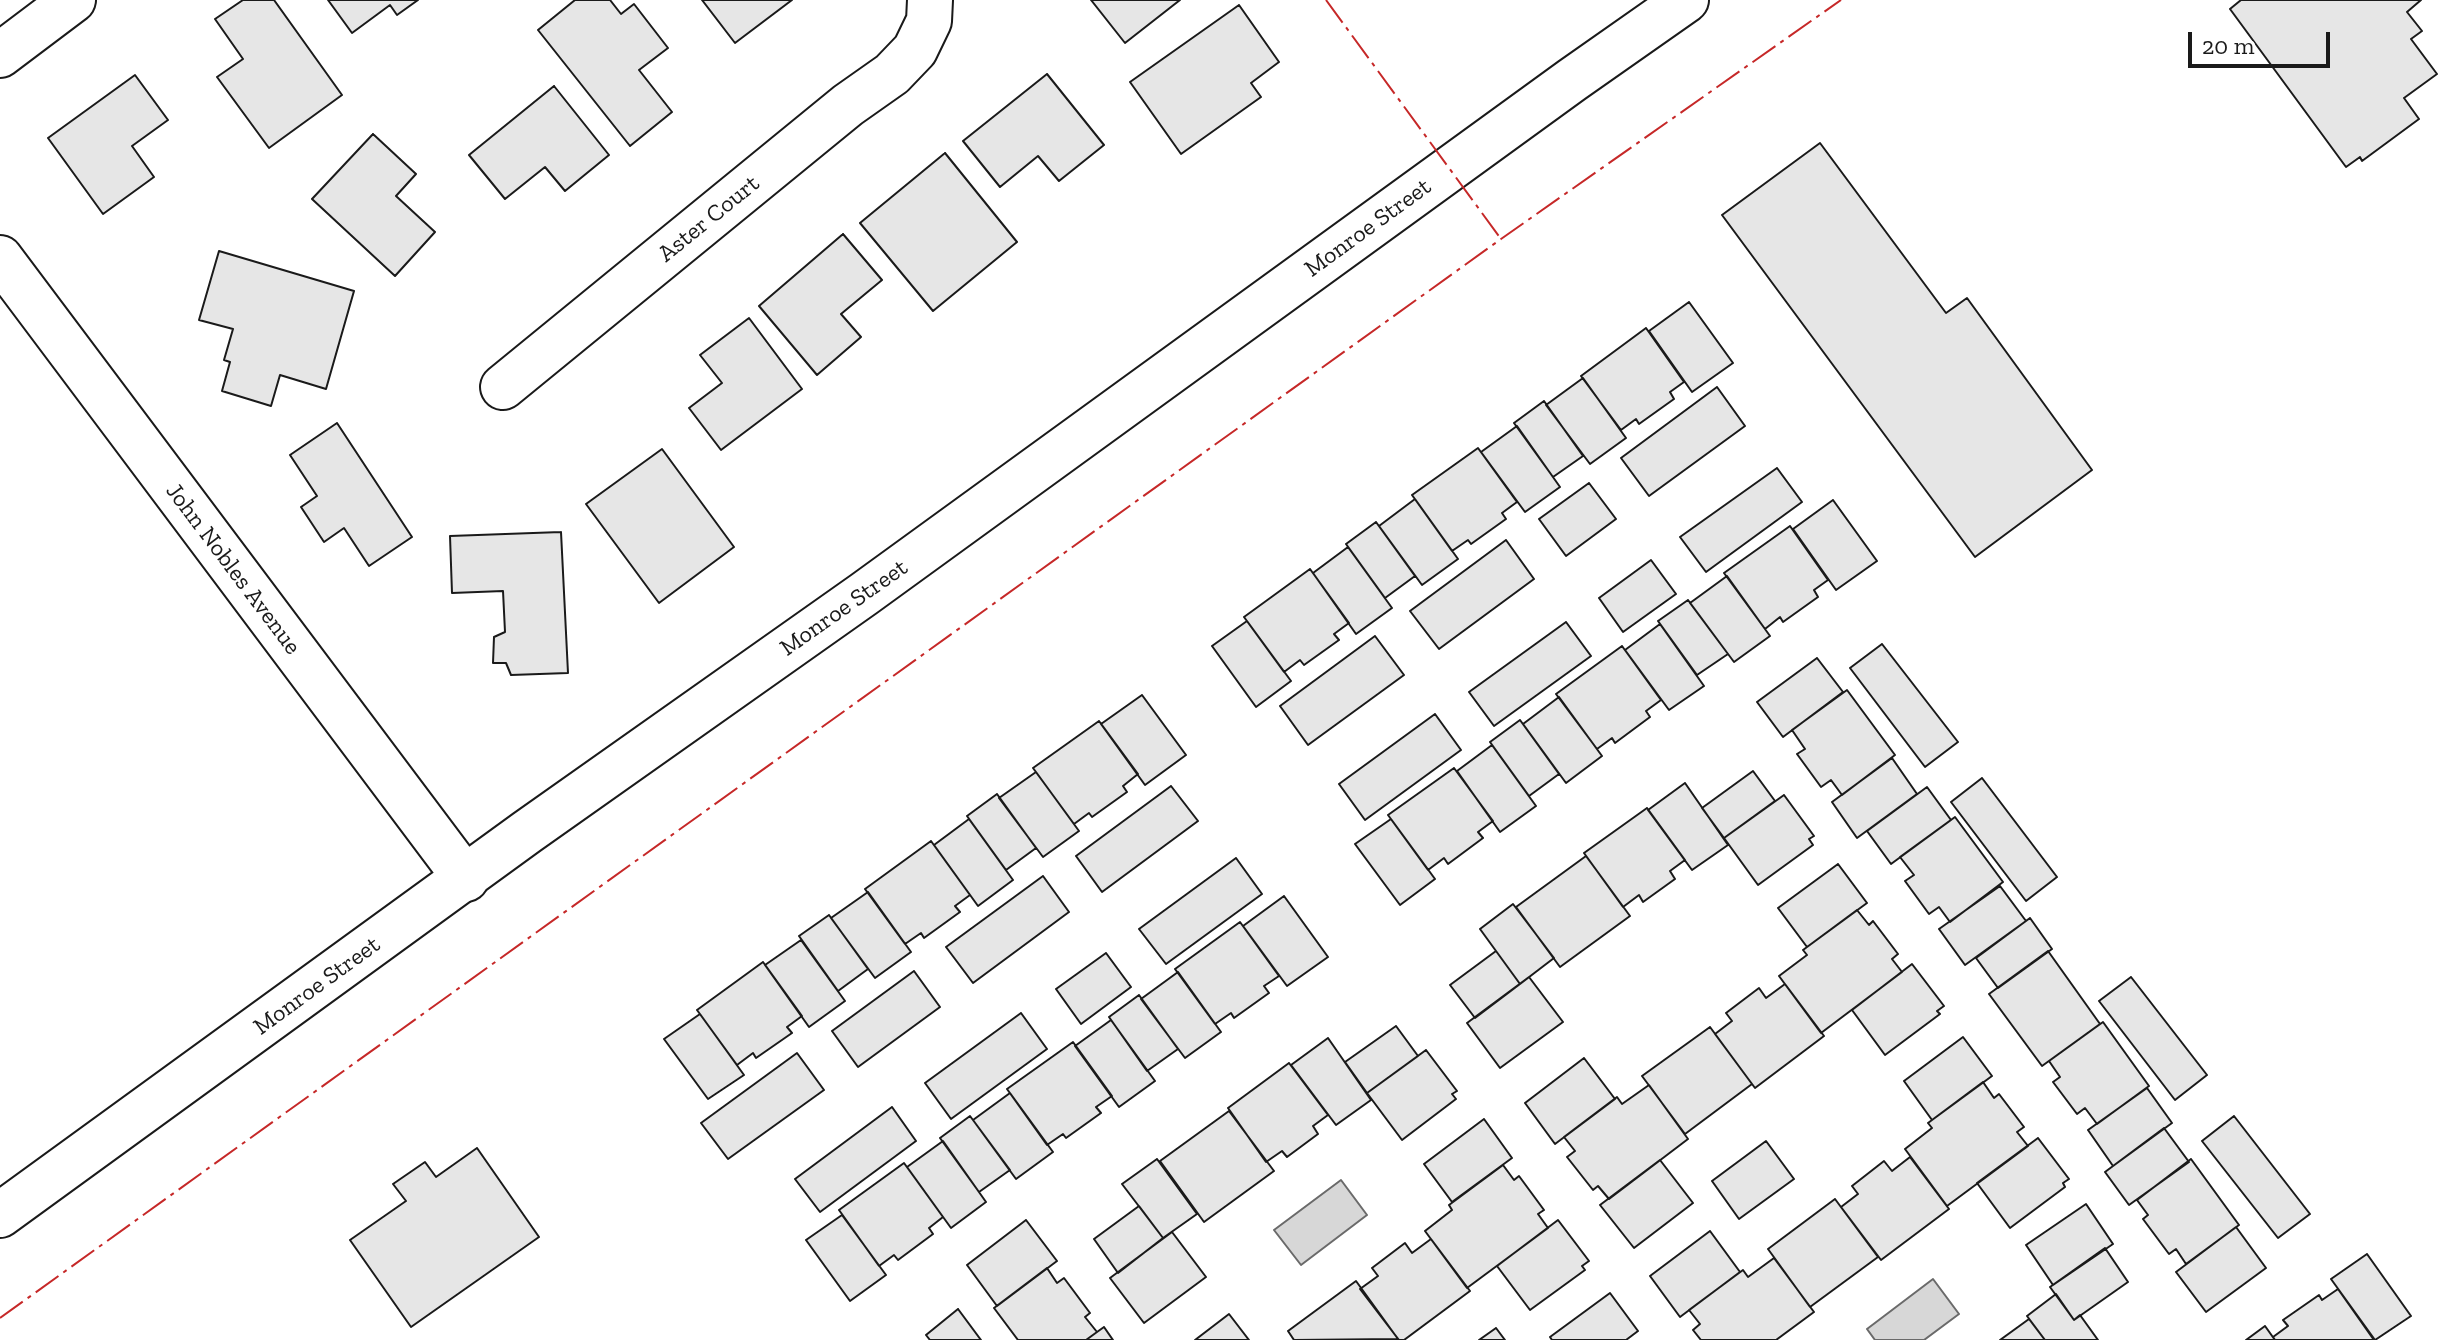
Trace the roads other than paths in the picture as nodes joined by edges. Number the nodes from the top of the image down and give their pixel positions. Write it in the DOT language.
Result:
graph roads {
  1 [pos="73,0"];
  2 [pos="930,0"];
  3 [pos="1686,0"];
  4 [pos="0,55"];
  5 [pos="0,258"];
  6 [pos="503,387"];
  7 [pos="466,879"];
  8 [pos="0,1215"];
  1 -- 4 [label="main road"];
  2 -- 6 [label="main road, Aster Court"];
  3 -- 7 [label="main road, Monroe Street"];
  5 -- 7 [label="main road, John Nobles Avenue"];
  7 -- 8 [label="main road, Monroe Street"];
}
